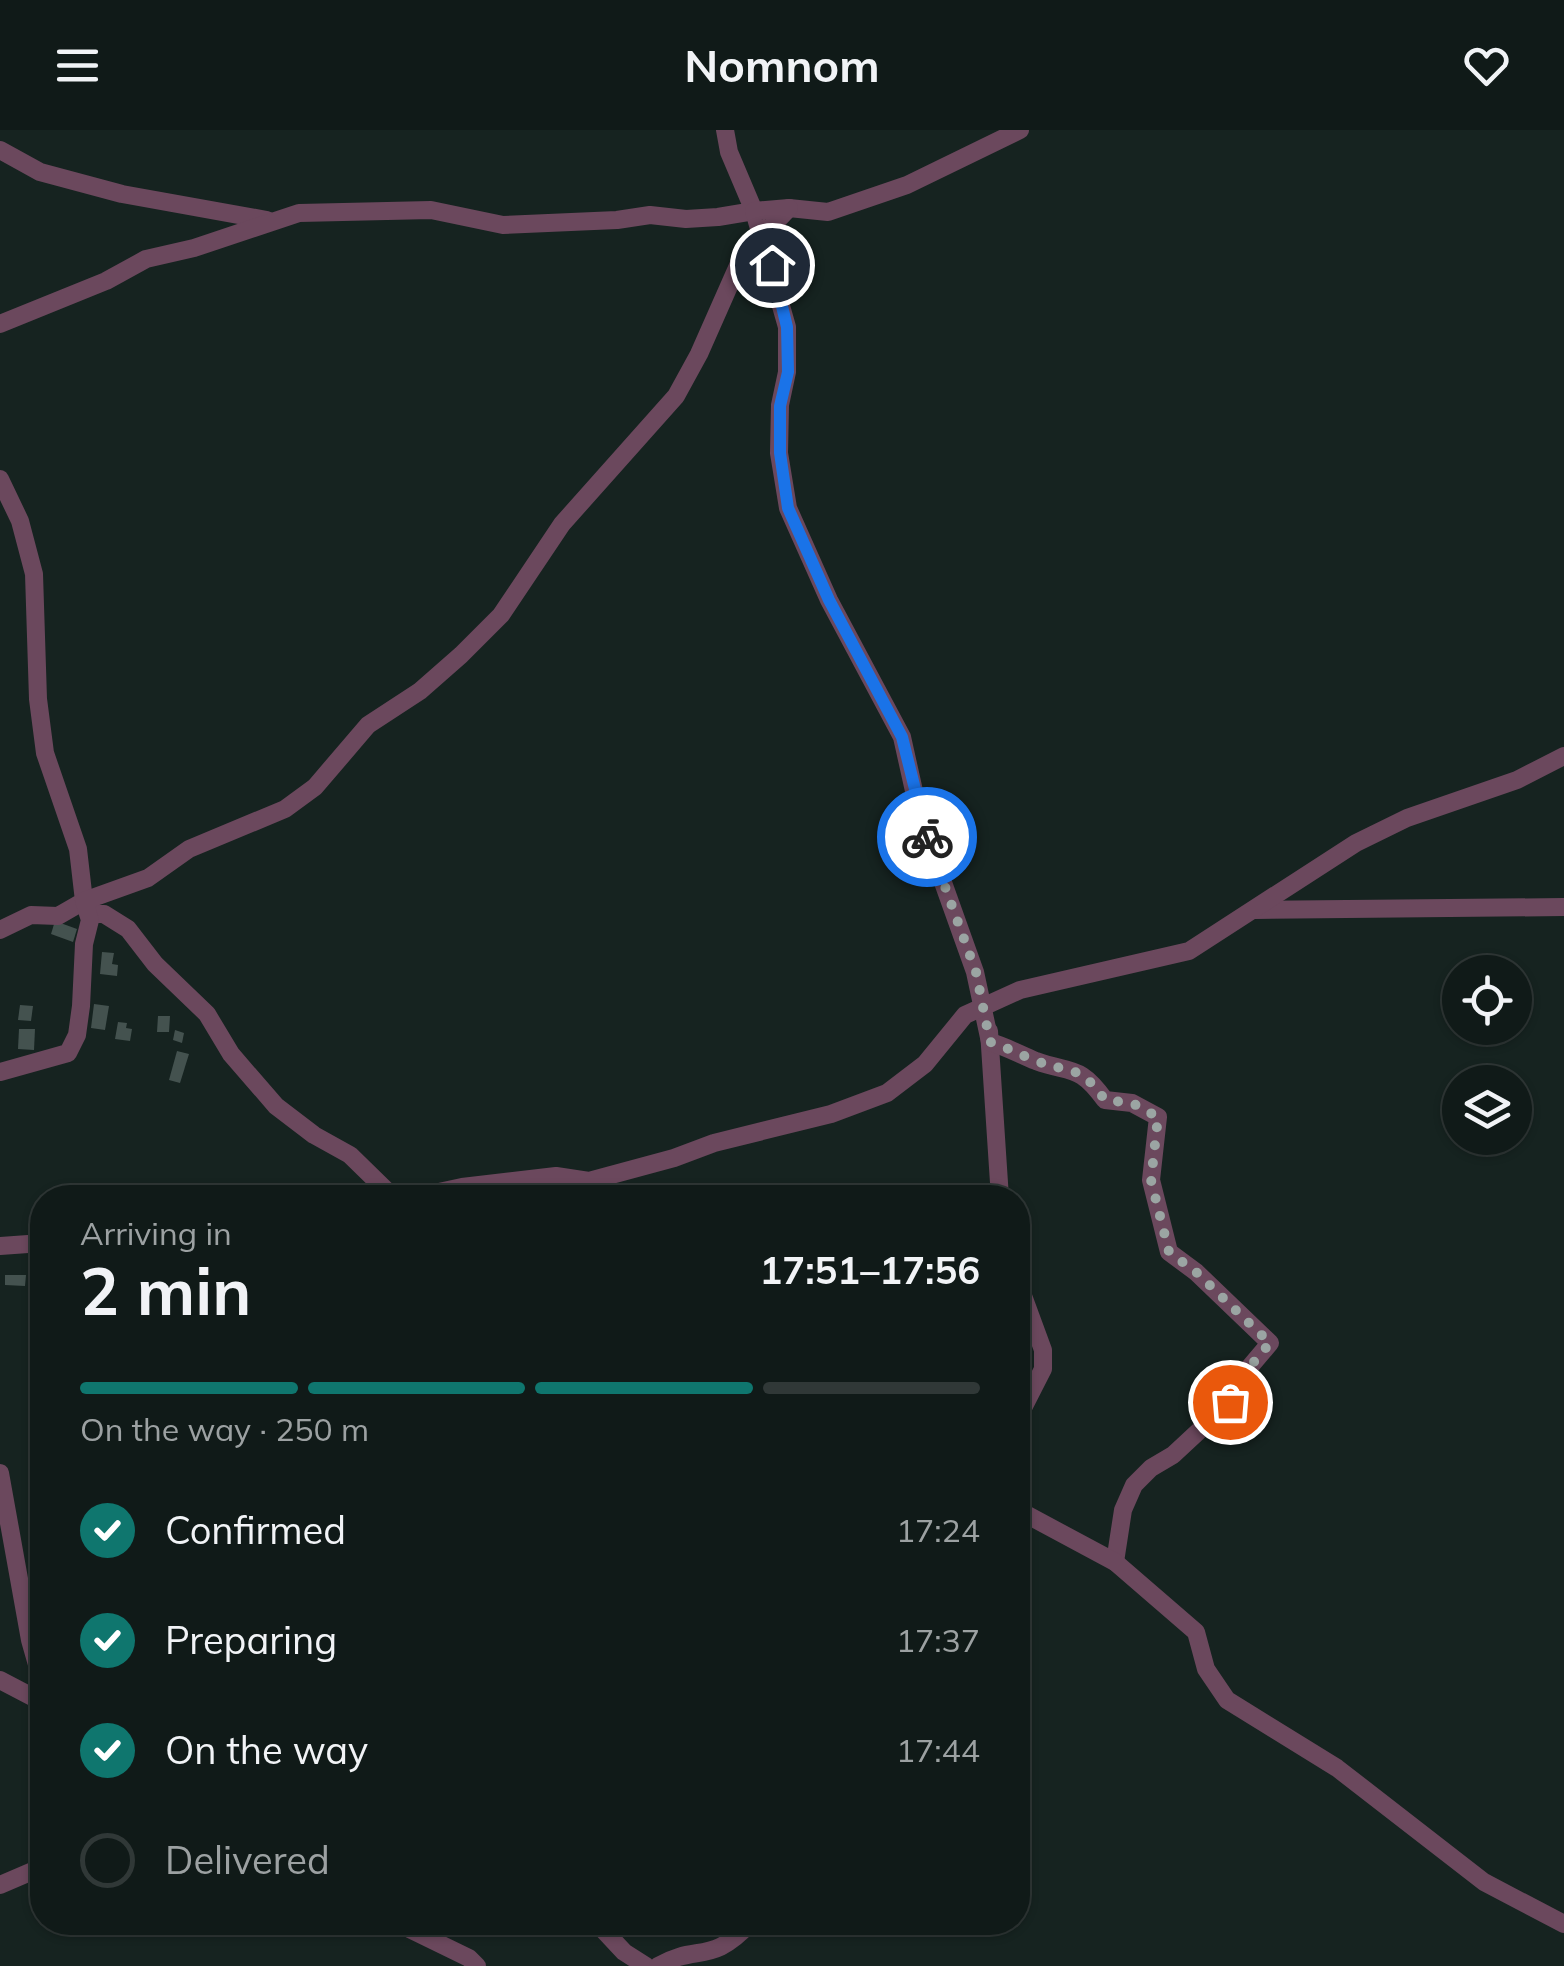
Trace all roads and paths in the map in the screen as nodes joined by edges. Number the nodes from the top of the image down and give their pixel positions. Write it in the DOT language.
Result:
graph roads {
  1 [pos="725,130"];
  2 [pos="1020,130"];
  3 [pos="0,150"];
  4 [pos="789,208"];
  5 [pos="754,211"];
  6 [pos="272,221"];
  7 [pos="763,236"];
  8 [pos="0,324"];
  9 [pos="0,479"];
  10 [pos="1564,756"];
  11 [pos="1564,907"];
  12 [pos="87,908"];
  13 [pos="1252,910"];
  14 [pos="0,930"];
  15 [pos="985,1006"];
  16 [pos="990,1042"];
  17 [pos="0,1072"];
  18 [pos="380,1185"];
  19 [pos="486,1185"];
  20 [pos="999,1185"];
  21 [pos="30,1244"];
  22 [pos="0,1246"];
  23 [pos="1030,1315"];
  24 [pos="1030,1394"];
  25 [pos="0,1472"];
  26 [pos="1030,1516"];
  27 [pos="1115,1562"];
  28 [pos="30,1640"];
  29 [pos="0,1680"];
  30 [pos="30,1696"];
  31 [pos="30,1872"];
  32 [pos="0,1885"];
  33 [pos="1564,1924"];
  34 [pos="422,1935"];
  35 [pos="608,1935"];
  36 [pos="741,1935"];
  37 [pos="476,1966"];
  38 [pos="646,1966"];
  39 [pos="658,1966"];
  1 -- 5 [label="street"];
  2 -- 4 [label="street"];
  3 -- 6 [label="street"];
  4 -- 5 [label="street"];
  4 -- 7 [label="street"];
  5 -- 6 [label="street"];
  5 -- 7 [label="street"];
  6 -- 8 [label="street"];
  7 -- 12 [label="street"];
  7 -- 15 [label="street"];
  9 -- 12 [label="street"];
  10 -- 13 [label="street"];
  11 -- 13 [label="street"];
  12 -- 14 [label="street"];
  12 -- 17 [label="street"];
  12 -- 18 [label="street"];
  13 -- 15 [label="street"];
  15 -- 16 [label="street"];
  15 -- 19 [label="street"];
  16 -- 20 [label="street"];
  16 -- 27 [label="street"];
  21 -- 22 [label="street"];
  23 -- 24 [label="street"];
  25 -- 28 [label="street"];
  26 -- 27 [label="street"];
  27 -- 33 [label="street"];
  29 -- 30 [label="street"];
  31 -- 32 [label="street"];
  34 -- 37 [label="street"];
  35 -- 38 [label="street"];
  36 -- 39 [label="street"];
}
